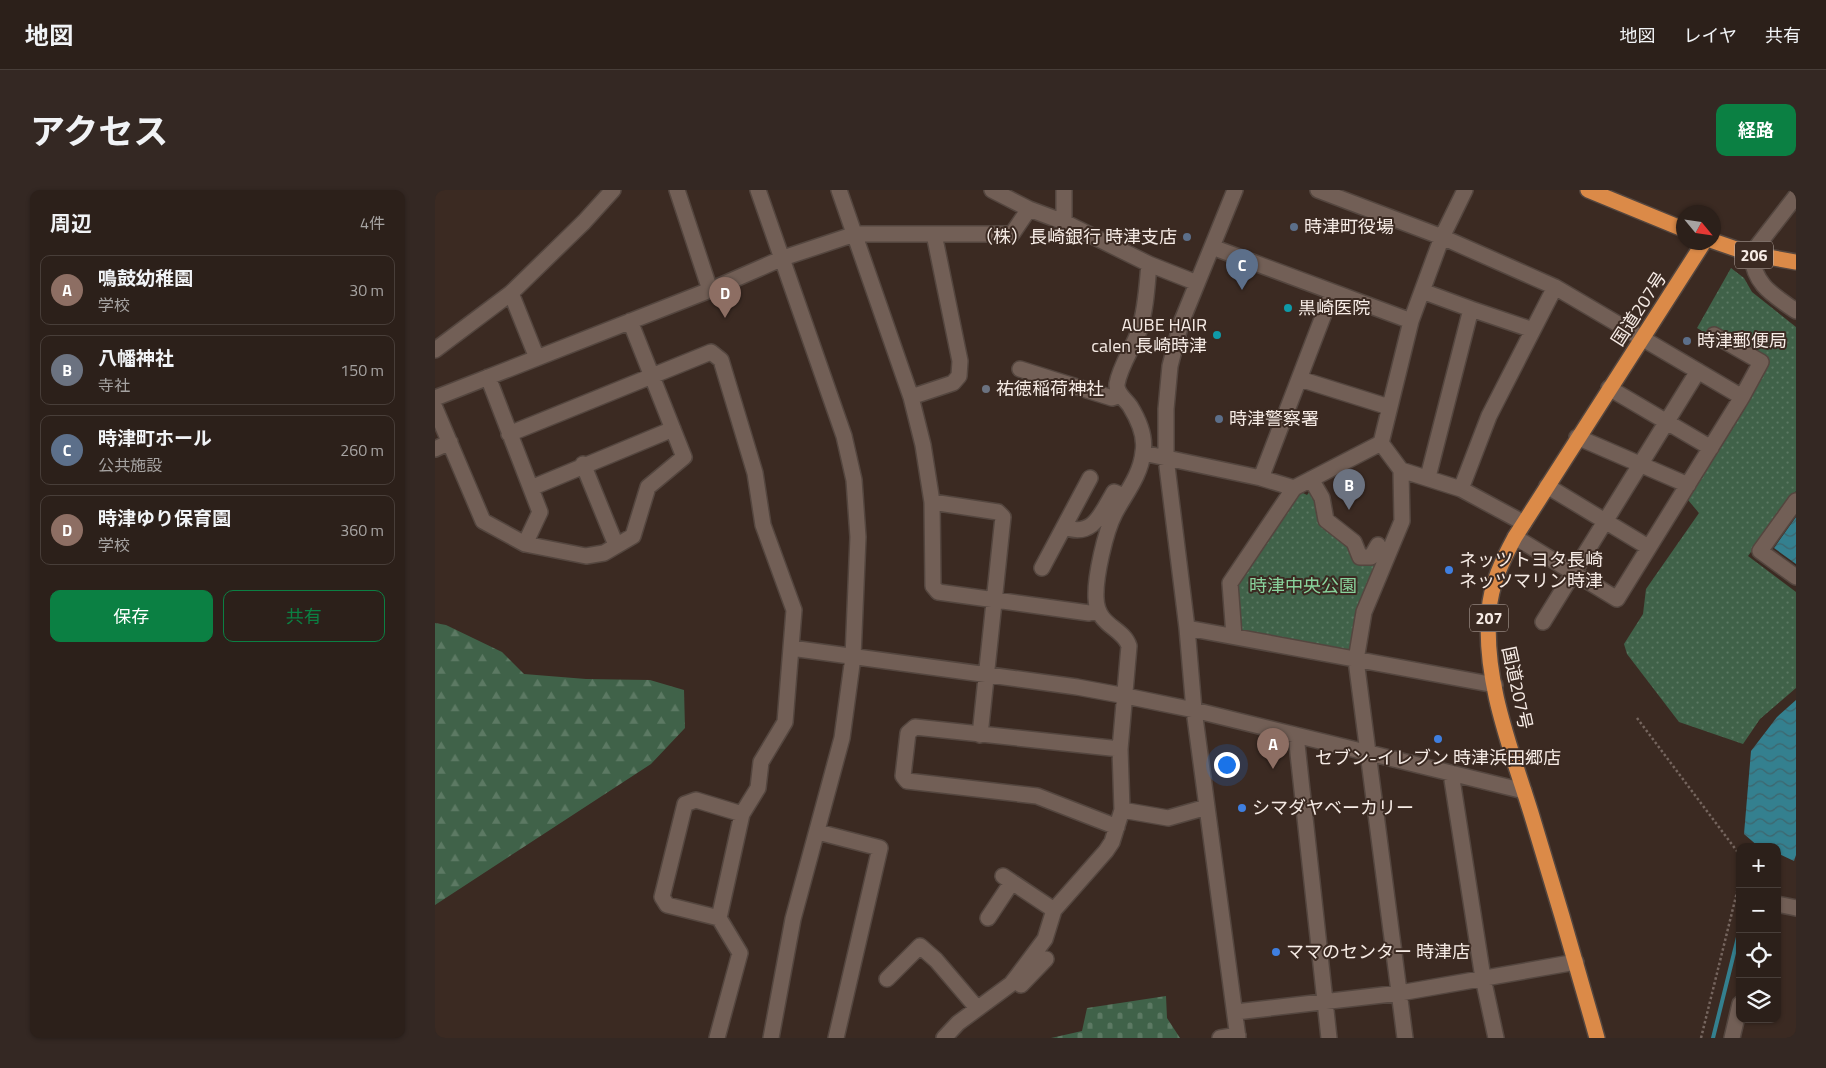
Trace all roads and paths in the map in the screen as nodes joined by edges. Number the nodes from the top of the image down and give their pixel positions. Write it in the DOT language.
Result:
graph roads {
  1 [pos="613,190"];
  2 [pos="677,190"];
  3 [pos="758,190"];
  4 [pos="839,190"];
  5 [pos="992,190"];
  6 [pos="1064,190"];
  7 [pos="1235,190"];
  8 [pos="1319,190"];
  9 [pos="1465,190"];
  10 [pos="1588,190"];
  11 [pos="1613,194"];
  12 [pos="1796,196"];
  13 [pos="1029,210"];
  14 [pos="1064,222"];
  15 [pos="1676,226"];
  16 [pos="855,234"];
  17 [pos="934,234"];
  18 [pos="1441,237"];
  19 [pos="1721,244"];
  20 [pos="1212,247"];
  21 [pos="1699,250"];
  22 [pos="1751,254"];
  23 [pos="783,258"];
  24 [pos="1796,262"];
  25 [pos="1149,264"];
  26 [pos="1197,283"];
  27 [pos="1555,287"];
  28 [pos="710,290"];
  29 [pos="1422,291"];
  30 [pos="511,293"];
  31 [pos="1332,293"];
  32 [pos="1471,309"];
  33 [pos="1796,311"];
  34 [pos="630,321"];
  35 [pos="1411,321"];
  36 [pos="1533,330"];
  37 [pos="1714,334"];
  38 [pos="1644,337"];
  39 [pos="435,350"];
  40 [pos="537,358"];
  41 [pos="1021,370"];
  42 [pos="1698,371"];
  43 [pos="651,376"];
  44 [pos="488,377"];
  45 [pos="1300,379"];
  46 [pos="1609,388"];
  47 [pos="1120,395"];
  48 [pos="1742,396"];
  49 [pos="911,397"];
  50 [pos="435,398"];
  51 [pos="1389,407"];
  52 [pos="435,408"];
  53 [pos="1666,421"];
  54 [pos="673,429"];
  55 [pos="509,434"];
  56 [pos="1577,437"];
  57 [pos="450,442"];
  58 [pos="1381,443"];
  59 [pos="1711,448"];
  60 [pos="435,449"];
  61 [pos="1143,453"];
  62 [pos="1166,458"];
  63 [pos="583,464"];
  64 [pos="1639,464"];
  65 [pos="1401,470"];
  66 [pos="1428,477"];
  67 [pos="1090,478"];
  68 [pos="1261,478"];
  69 [pos="1311,479"];
  70 [pos="1688,485"];
  71 [pos="1547,486"];
  72 [pos="531,488"];
  73 [pos="1294,488"];
  74 [pos="1461,489"];
  75 [pos="1124,496"];
  76 [pos="1796,501"];
  77 [pos="932,502"];
  78 [pos="1606,520"];
  79 [pos="1524,523"];
  80 [pos="1063,527"];
  81 [pos="1515,537"];
  82 [pos="525,544"];
  83 [pos="1378,545"];
  84 [pos="616,546"];
  85 [pos="1648,547"];
  86 [pos="1042,568"];
  87 [pos="1573,574"];
  88 [pos="1796,577"];
  89 [pos="993,600"];
  90 [pos="1098,610"];
  91 [pos="1543,622"];
  92 [pos="1187,628"];
  93 [pos="1234,636"];
  94 [pos="791,648"];
  95 [pos="853,657"];
  96 [pos="1357,660"];
  97 [pos="987,676"];
  98 [pos="1495,685"];
  99 [pos="1126,696"];
  100 [pos="1194,710"];
  101 [pos="1637,718"];
  102 [pos="980,735"];
  103 [pos="1295,735"];
  104 [pos="1120,748"];
  105 [pos="1369,752"];
  106 [pos="1451,773"];
  107 [pos="1524,791"];
  108 [pos="1207,807"];
  109 [pos="1122,810"];
  110 [pos="742,814"];
  111 [pos="1117,827"];
  112 [pos="818,832"];
  113 [pos="1736,850"];
  114 [pos="1738,888"];
  115 [pos="1781,905"];
  116 [pos="1796,908"];
  117 [pos="1054,910"];
  118 [pos="719,918"];
  119 [pos="988,918"];
  120 [pos="1046,959"];
  121 [pos="1576,962"];
  122 [pos="1483,978"];
  123 [pos="887,979"];
  124 [pos="1400,993"];
  125 [pos="1324,1002"];
  126 [pos="980,1005"];
  127 [pos="1236,1012"];
  128 [pos="1736,1019"];
  129 [pos="1238,1037"];
  130 [pos="717,1038"];
  131 [pos="771,1038"];
  132 [pos="836,1038"];
  133 [pos="944,1038"];
  134 [pos="1220,1038"];
  135 [pos="1329,1038"];
  136 [pos="1405,1038"];
  137 [pos="1497,1038"];
  138 [pos="1597,1038"];
  139 [pos="1701,1038"];
  140 [pos="1731,1038"];
  1 -- 30 [label="street"];
  2 -- 28 [label="street"];
  3 -- 23 [label="street"];
  4 -- 16 [label="street"];
  5 -- 13 [label="street"];
  6 -- 14 [label="street"];
  7 -- 20 [label="street"];
  8 -- 18 [label="street"];
  9 -- 18 [label="street"];
  10 -- 11 [label="highway"];
  11 -- 15 [label="highway"];
  12 -- 22 [label="street"];
  13 -- 14 [label="street"];
  13 -- 17 [label="street"];
  14 -- 25 [label="street"];
  16 -- 17 [label="street"];
  16 -- 23 [label="street"];
  16 -- 49 [label="street"];
  17 -- 49 [label="street"];
  18 -- 27 [label="street"];
  18 -- 29 [label="street"];
  19 -- 22 [label="highway, 206"];
  20 -- 26 [label="street"];
  20 -- 31 [label="street"];
  21 -- 38 [label="highway, 国道207号 / 207"];
  22 -- 24 [label="highway, 206"];
  22 -- 33 [label="street"];
  23 -- 28 [label="street"];
  23 -- 95 [label="street"];
  25 -- 26 [label="street"];
  25 -- 47 [label="street"];
  26 -- 62 [label="street"];
  27 -- 36 [label="street"];
  27 -- 38 [label="street"];
  28 -- 34 [label="street"];
  29 -- 32 [label="street"];
  29 -- 35 [label="street"];
  30 -- 39 [label="street"];
  30 -- 40 [label="street"];
  31 -- 35 [label="street"];
  31 -- 45 [label="street"];
  32 -- 36 [label="street"];
  32 -- 66 [label="street"];
  34 -- 40 [label="street"];
  34 -- 43 [label="street"];
  35 -- 51 [label="street"];
  36 -- 74 [label="street"];
  37 -- 48 [label="street"];
  38 -- 42 [label="street"];
  38 -- 46 [label="highway, 国道207号 / 207"];
  40 -- 44 [label="street"];
  41 -- 47 [label="street"];
  42 -- 48 [label="street"];
  42 -- 53 [label="street"];
  43 -- 54 [label="street"];
  43 -- 55 [label="street"];
  43 -- 94 [label="street"];
  44 -- 50 [label="street"];
  44 -- 55 [label="street"];
  45 -- 51 [label="street"];
  45 -- 68 [label="street"];
  46 -- 53 [label="street"];
  46 -- 56 [label="highway, 国道207号 / 207"];
  47 -- 61 [label="street"];
  48 -- 59 [label="street"];
  49 -- 77 [label="street"];
  51 -- 58 [label="street"];
  52 -- 57 [label="street"];
  53 -- 59 [label="street"];
  53 -- 64 [label="street"];
  54 -- 63 [label="street"];
  54 -- 84 [label="street"];
  55 -- 72 [label="street"];
  56 -- 64 [label="street"];
  56 -- 71 [label="highway, 国道207号 / 207"];
  57 -- 60 [label="street"];
  57 -- 82 [label="street"];
  58 -- 65 [label="street"];
  58 -- 69 [label="street"];
  59 -- 70 [label="street"];
  61 -- 62 [label="street"];
  61 -- 75 [label="street"];
  62 -- 68 [label="street"];
  62 -- 92 [label="street"];
  63 -- 72 [label="street"];
  63 -- 84 [label="street"];
  64 -- 70 [label="street"];
  64 -- 78 [label="street"];
  65 -- 66 [label="street"];
  65 -- 96 [label="street"];
  66 -- 74 [label="street"];
  67 -- 80 [label="street"];
  68 -- 73 [label="street"];
  69 -- 73 [label="street"];
  69 -- 83 [label="street"];
  70 -- 85 [label="street"];
  71 -- 78 [label="street"];
  71 -- 79 [label="highway, 国道207号 / 207"];
  72 -- 82 [label="street"];
  73 -- 93 [label="street"];
  74 -- 79 [label="street"];
  75 -- 80 [label="street"];
  75 -- 90 [label="street"];
  76 -- 88 [label="street"];
  77 -- 89 [label="street"];
  77 -- 89 [label="street"];
  78 -- 85 [label="street"];
  78 -- 87 [label="street"];
  79 -- 81 [label="highway, 国道207号 / 207"];
  80 -- 86 [label="street"];
  81 -- 87 [label="street"];
  81 -- 98 [label="highway, 国道207号 / 207"];
  82 -- 84 [label="street"];
  85 -- 87 [label="street"];
  87 -- 91 [label="street"];
  89 -- 90 [label="street"];
  89 -- 97 [label="street"];
  90 -- 99 [label="street"];
  92 -- 93 [label="street"];
  92 -- 100 [label="street"];
  93 -- 96 [label="street"];
  94 -- 95 [label="street"];
  94 -- 110 [label="street"];
  95 -- 97 [label="street"];
  95 -- 112 [label="street"];
  96 -- 98 [label="street"];
  96 -- 105 [label="street"];
  97 -- 99 [label="street"];
  97 -- 102 [label="street"];
  98 -- 107 [label="highway, 国道207号 / 207"];
  99 -- 100 [label="street"];
  99 -- 104 [label="street"];
  100 -- 103 [label="street"];
  100 -- 108 [label="street"];
  101 -- 113 [label="path"];
  102 -- 104 [label="street"];
  102 -- 111 [label="street"];
  103 -- 105 [label="street"];
  103 -- 125 [label="street"];
  104 -- 109 [label="street"];
  105 -- 106 [label="street"];
  105 -- 124 [label="street"];
  106 -- 107 [label="street"];
  106 -- 122 [label="street"];
  107 -- 121 [label="highway, 国道207号 / 207"];
  108 -- 109 [label="street"];
  108 -- 127 [label="street"];
  109 -- 111 [label="street"];
  110 -- 118 [label="street"];
  110 -- 118 [label="street"];
  111 -- 117 [label="street"];
  112 -- 131 [label="street"];
  112 -- 132 [label="street"];
  114 -- 139 [label="path"];
  115 -- 116 [label="street"];
  117 -- 119 [label="street"];
  117 -- 126 [label="street"];
  118 -- 130 [label="street"];
  120 -- 126 [label="street"];
  121 -- 122 [label="street"];
  121 -- 138 [label="highway, 国道207号 / 207"];
  122 -- 124 [label="street"];
  122 -- 137 [label="street"];
  123 -- 126 [label="street"];
  124 -- 125 [label="street"];
  124 -- 136 [label="street"];
  125 -- 127 [label="street"];
  125 -- 135 [label="street"];
  126 -- 133 [label="street"];
  127 -- 129 [label="street"];
  128 -- 140 [label="street"];
  129 -- 134 [label="street"];
}
